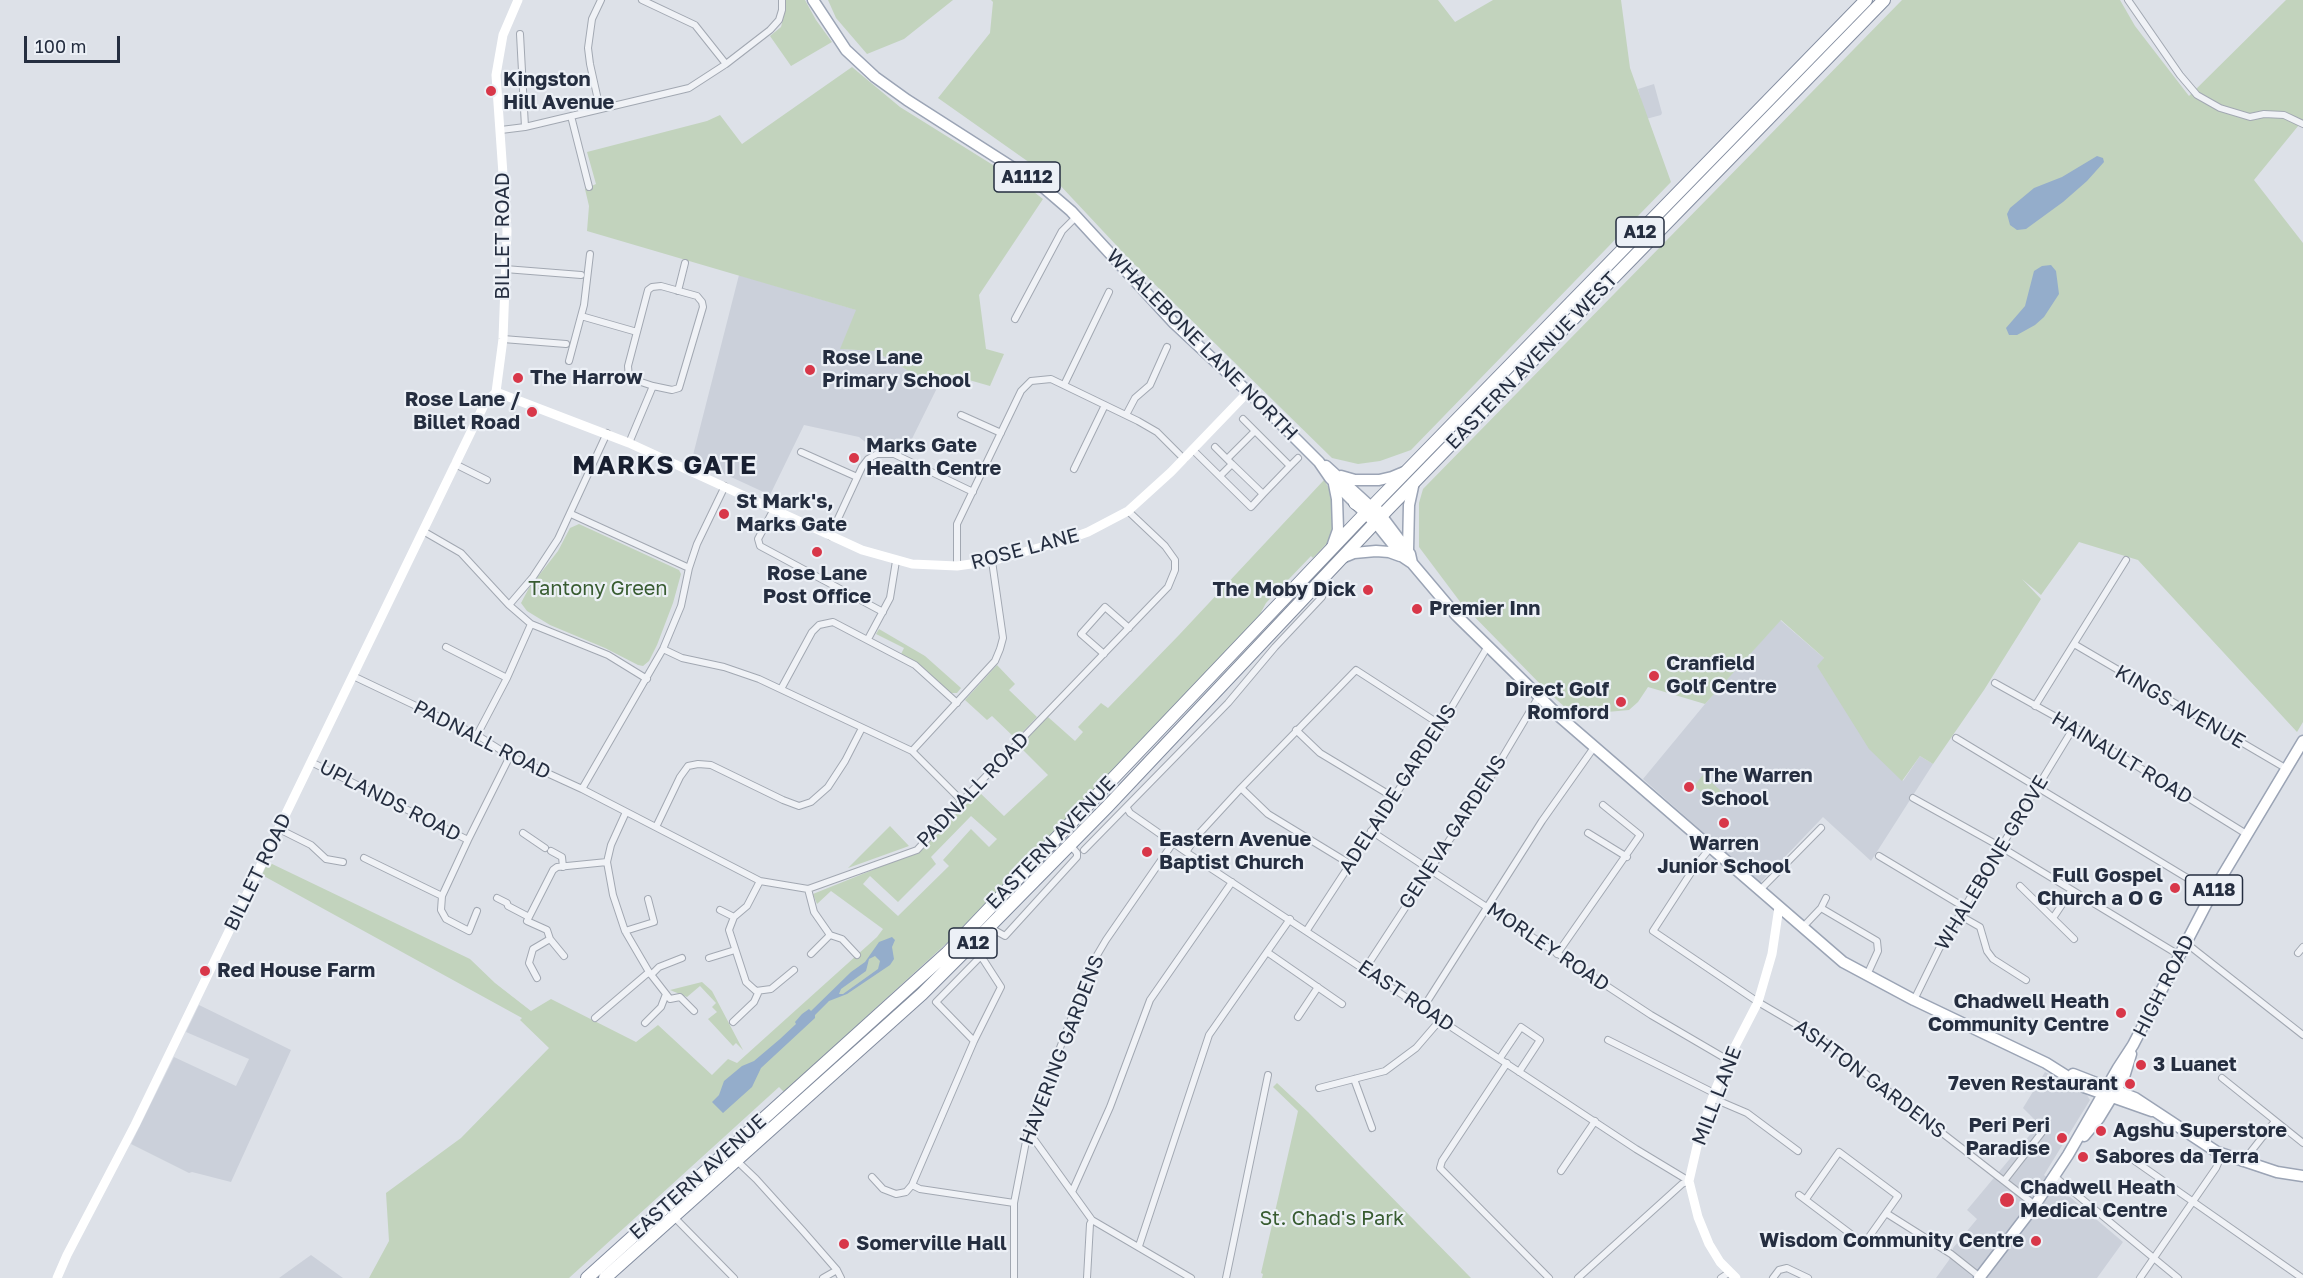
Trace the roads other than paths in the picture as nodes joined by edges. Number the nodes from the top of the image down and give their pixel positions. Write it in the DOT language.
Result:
graph roads {
  1 [pos="518,0"];
  2 [pos="601,0"];
  3 [pos="642,0"];
  4 [pos="782,0"];
  5 [pos="813,0"];
  6 [pos="1866,0"];
  7 [pos="1884,0"];
  8 [pos="2128,0"];
  9 [pos="520,34"];
  10 [pos="726,64"];
  11 [pos="600,109"];
  12 [pos="571,116"];
  13 [pos="2303,124"];
  14 [pos="525,127"];
  15 [pos="501,130"];
  16 [pos="589,187"];
  17 [pos="1076,217"];
  18 [pos="590,254"];
  19 [pos="685,263"];
  20 [pos="505,269"];
  21 [pos="581,275"];
  22 [pos="678,291"];
  23 [pos="1109,292"];
  24 [pos="581,316"];
  25 [pos="1015,319"];
  26 [pos="637,332"];
  27 [pos="503,339"];
  28 [pos="566,344"];
  29 [pos="1167,347"];
  30 [pos="569,361"];
  31 [pos="1064,385"];
  32 [pos="653,386"];
  33 [pos="496,392"];
  34 [pos="1248,392"];
  35 [pos="1105,405"];
  36 [pos="1485,409"];
  37 [pos="961,415"];
  38 [pos="1126,415"];
  39 [pos="1243,419"];
  40 [pos="1255,431"];
  41 [pos="607,433"];
  42 [pos="1001,433"];
  43 [pos="629,443"];
  44 [pos="1215,447"];
  45 [pos="1193,450"];
  46 [pos="801,452"];
  47 [pos="1298,458"];
  48 [pos="1184,459"];
  49 [pos="1230,461"];
  50 [pos="455,464"];
  51 [pos="1414,464"];
  52 [pos="1290,466"];
  53 [pos="1074,470"];
  54 [pos="1333,475"];
  55 [pos="1220,476"];
  56 [pos="857,477"];
  57 [pos="487,480"];
  58 [pos="1416,480"];
  59 [pos="725,486"];
  60 [pos="973,492"];
  61 [pos="1263,494"];
  62 [pos="774,509"];
  63 [pos="1128,511"];
  64 [pos="571,514"];
  65 [pos="1373,514"];
  66 [pos="423,531"];
  67 [pos="830,536"];
  68 [pos="1330,550"];
  69 [pos="1407,557"];
  70 [pos="2126,560"];
  71 [pos="896,561"];
  72 [pos="992,561"];
  73 [pos="1336,563"];
  74 [pos="957,566"];
  75 [pos="689,568"];
  76 [pos="1316,584"];
  77 [pos="509,605"];
  78 [pos="883,612"];
  79 [pos="531,624"];
  80 [pos="1129,628"];
  81 [pos="868,639"];
  82 [pos="2074,644"];
  83 [pos="1488,646"];
  84 [pos="446,647"];
  85 [pos="663,649"];
  86 [pos="1104,654"];
  87 [pos="353,676"];
  88 [pos="1209,677"];
  89 [pos="507,678"];
  90 [pos="647,680"];
  91 [pos="1995,682"];
  92 [pos="781,689"];
  93 [pos="1539,695"];
  94 [pos="957,703"];
  95 [pos="2035,706"];
  96 [pos="1441,725"];
  97 [pos="2074,727"];
  98 [pos="862,728"];
  99 [pos="1296,730"];
  100 [pos="477,735"];
  101 [pos="1956,738"];
  102 [pos="2303,741"];
  103 [pos="1595,746"];
  104 [pos="912,751"];
  105 [pos="510,756"];
  106 [pos="311,762"];
  107 [pos="2287,769"];
  108 [pos="2038,787"];
  109 [pos="1241,788"];
  110 [pos="582,789"];
  111 [pos="1393,797"];
  112 [pos="1913,798"];
  113 [pos="962,801"];
  114 [pos="1603,805"];
  115 [pos="1127,808"];
  116 [pos="626,812"];
  117 [pos="656,827"];
  118 [pos="1821,828"];
  119 [pos="279,829"];
  120 [pos="1371,831"];
  121 [pos="1588,833"];
  122 [pos="523,834"];
  123 [pos="2248,835"];
  124 [pos="468,840"];
  125 [pos="1173,843"];
  126 [pos="1069,844"];
  127 [pos="1711,847"];
  128 [pos="2001,847"];
  129 [pos="1084,850"];
  130 [pos="1186,852"];
  131 [pos="1879,856"];
  132 [pos="1627,857"];
  133 [pos="364,858"];
  134 [pos="343,862"];
  135 [pos="607,862"];
  136 [pos="1350,864"];
  137 [pos="563,867"];
  138 [pos="1429,869"];
  139 [pos="760,881"];
  140 [pos="1232,882"];
  141 [pos="2020,886"];
  142 [pos="808,889"];
  143 [pos="1760,890"];
  144 [pos="2071,891"];
  145 [pos="2212,893"];
  146 [pos="442,896"];
  147 [pos="497,898"];
  148 [pos="1826,898"];
  149 [pos="648,899"];
  150 [pos="1488,906"];
  151 [pos="1779,907"];
  152 [pos="1964,907"];
  153 [pos="1821,908"];
  154 [pos="720,910"];
  155 [pos="477,911"];
  156 [pos="1959,915"];
  157 [pos="529,917"];
  158 [pos="734,917"];
  159 [pos="2052,918"];
  160 [pos="1290,919"];
  161 [pos="989,927"];
  162 [pos="1802,928"];
  163 [pos="1307,930"];
  164 [pos="625,931"];
  165 [pos="830,935"];
  166 [pos="550,939"];
  167 [pos="2074,939"];
  168 [pos="2186,942"];
  169 [pos="735,950"];
  170 [pos="1267,952"];
  171 [pos="811,954"];
  172 [pos="1557,954"];
  173 [pos="857,955"];
  174 [pos="2179,955"];
  175 [pos="564,956"];
  176 [pos="682,958"];
  177 [pos="709,958"];
  178 [pos="1365,969"];
  179 [pos="794,970"];
  180 [pos="650,974"];
  181 [pos="1868,975"];
  182 [pos="537,978"];
  183 [pos="2026,980"];
  184 [pos="1318,987"];
  185 [pos="759,991"];
  186 [pos="668,996"];
  187 [pos="1914,1000"];
  188 [pos="1758,1002"];
  189 [pos="1342,1004"];
  190 [pos="1423,1008"];
  191 [pos="694,1011"];
  192 [pos="1298,1017"];
  193 [pos="596,1018"];
  194 [pos="1441,1019"];
  195 [pos="733,1022"];
  196 [pos="645,1023"];
  197 [pos="2303,1035"];
  198 [pos="1608,1040"];
  199 [pos="974,1041"];
  200 [pos="1500,1058"];
  201 [pos="1728,1060"];
  202 [pos="1507,1063"];
  203 [pos="1519,1072"];
  204 [pos="1269,1075"];
  205 [pos="1354,1078"];
  206 [pos="2222,1078"];
  207 [pos="1319,1088"];
  208 [pos="2110,1092"];
  209 [pos="1713,1096"];
  210 [pos="2275,1120"];
  211 [pos="1595,1121"];
  212 [pos="1372,1128"];
  213 [pos="1028,1131"];
  214 [pos="2043,1131"];
  215 [pos="2303,1143"];
  216 [pos="1797,1151"];
  217 [pos="2122,1152"];
  218 [pos="2222,1154"];
  219 [pos="735,1159"];
  220 [pos="2245,1159"];
  221 [pos="1561,1170"];
  222 [pos="2054,1176"];
  223 [pos="2303,1176"];
  224 [pos="872,1177"];
  225 [pos="1689,1181"];
  226 [pos="2004,1181"];
  227 [pos="2303,1183"];
  228 [pos="912,1185"];
  229 [pos="1072,1192"];
  230 [pos="1799,1195"];
  231 [pos="1806,1199"];
  232 [pos="1014,1203"];
  233 [pos="2193,1203"];
  234 [pos="2035,1205"];
  235 [pos="1886,1213"];
  236 [pos="673,1216"];
  237 [pos="1092,1220"];
  238 [pos="1139,1246"];
  239 [pos="2154,1259"];
  240 [pos="837,1270"];
  241 [pos="1733,1275"];
  242 [pos="1984,1276"];
  243 [pos="57,1278"];
  244 [pos="587,1278"];
  245 [pos="605,1278"];
  246 [pos="734,1278"];
  247 [pos="823,1278"];
  248 [pos="841,1278"];
  249 [pos="1014,1278"];
  250 [pos="1087,1278"];
  251 [pos="1191,1278"];
  252 [pos="1226,1278"];
  253 [pos="1549,1278"];
  254 [pos="1578,1278"];
  255 [pos="1721,1278"];
  256 [pos="1773,1278"];
  257 [pos="1808,1278"];
  258 [pos="2140,1278"];
  259 [pos="2178,1278"];
  260 [pos="2302,1278"];
  1 -- 15 [label="street, BILLET ROAD"];
  2 -- 11 [label="street"];
  3 -- 10 [label="street"];
  4 -- 10 [label="street"];
  5 -- 17 [label="main road, WHALEBONE LANE NORTH / A1112"];
  6 -- 51 [label="highway, EASTERN AVENUE WEST / A12"];
  7 -- 36 [label="highway, EASTERN AVENUE WEST / A12"];
  8 -- 13 [label="street"];
  9 -- 14 [label="street"];
  10 -- 11 [label="street"];
  11 -- 12 [label="street"];
  12 -- 14 [label="street"];
  12 -- 16 [label="street"];
  14 -- 15 [label="street"];
  15 -- 20 [label="street, BILLET ROAD"];
  17 -- 25 [label="street"];
  17 -- 34 [label="main road, WHALEBONE LANE NORTH / A1112"];
  18 -- 24 [label="street"];
  19 -- 22 [label="street"];
  20 -- 21 [label="street"];
  20 -- 27 [label="street, BILLET ROAD"];
  22 -- 26 [label="street"];
  22 -- 32 [label="street"];
  23 -- 31 [label="street"];
  24 -- 26 [label="street"];
  24 -- 30 [label="street"];
  26 -- 32 [label="street"];
  27 -- 28 [label="street"];
  27 -- 33 [label="street, BILLET ROAD"];
  29 -- 38 [label="street"];
  31 -- 35 [label="street"];
  31 -- 42 [label="street"];
  32 -- 43 [label="street"];
  33 -- 41 [label="street, ROSE LANE"];
  33 -- 50 [label="street, BILLET ROAD"];
  34 -- 45 [label="street, ROSE LANE"];
  34 -- 54 [label="main road, WHALEBONE LANE NORTH / A1112"];
  35 -- 38 [label="street"];
  35 -- 53 [label="street"];
  36 -- 58 [label="highway, EASTERN AVENUE WEST / A12"];
  36 -- 65 [label="highway, A12"];
  37 -- 42 [label="street"];
  38 -- 48 [label="street"];
  39 -- 40 [label="street"];
  40 -- 49 [label="street"];
  40 -- 52 [label="street"];
  41 -- 43 [label="street, ROSE LANE"];
  41 -- 64 [label="street"];
  42 -- 60 [label="street"];
  43 -- 59 [label="street, ROSE LANE"];
  44 -- 49 [label="street"];
  45 -- 48 [label="street, ROSE LANE"];
  45 -- 55 [label="street"];
  46 -- 56 [label="street"];
  47 -- 52 [label="street"];
  48 -- 63 [label="street, ROSE LANE"];
  49 -- 55 [label="street"];
  49 -- 61 [label="street"];
  50 -- 57 [label="street"];
  50 -- 66 [label="street, BILLET ROAD"];
  51 -- 54 [label="main road"];
  51 -- 65 [label="highway, EASTERN AVENUE WEST / A12"];
  52 -- 61 [label="street"];
  54 -- 65 [label="main road, WHALEBONE LANE NORTH / A1112"];
  54 -- 68 [label="main road, A1112"];
  55 -- 61 [label="street"];
  56 -- 60 [label="street"];
  56 -- 67 [label="street"];
  58 -- 65 [label="highway, EASTERN AVENUE WEST / A12"];
  58 -- 69 [label="main road"];
  59 -- 62 [label="street, ROSE LANE"];
  59 -- 75 [label="street"];
  60 -- 74 [label="street"];
  62 -- 67 [label="street, ROSE LANE"];
  62 -- 78 [label="street"];
  63 -- 72 [label="street, ROSE LANE"];
  63 -- 80 [label="street, PADNALL ROAD"];
  64 -- 75 [label="street"];
  64 -- 77 [label="street"];
  65 -- 68 [label="highway, EASTERN AVENUE / A12"];
  65 -- 69 [label="main road, WHALEBONE LANE NORTH / A1112"];
  65 -- 73 [label="highway, EASTERN AVENUE / A12"];
  65 -- 88 [label="highway, A12"];
  66 -- 77 [label="street"];
  66 -- 87 [label="street, BILLET ROAD"];
  67 -- 71 [label="street, ROSE LANE"];
  68 -- 88 [label="highway, EASTERN AVENUE / A12"];
  69 -- 73 [label="main road"];
  69 -- 83 [label="main road, WHALEBONE LANE NORTH / A1112"];
  70 -- 82 [label="street"];
  71 -- 74 [label="street, ROSE LANE"];
  71 -- 78 [label="street"];
  72 -- 74 [label="street, ROSE LANE"];
  72 -- 94 [label="street"];
  73 -- 76 [label="highway, EASTERN AVENUE / A12"];
  75 -- 85 [label="street"];
  76 -- 115 [label="street, EASTERN AVENUE"];
  76 -- 126 [label="highway, EASTERN AVENUE / A12"];
  77 -- 79 [label="street"];
  78 -- 81 [label="street"];
  79 -- 89 [label="street"];
  79 -- 90 [label="street"];
  80 -- 86 [label="street, PADNALL ROAD"];
  80 -- 86 [label="street"];
  81 -- 92 [label="street"];
  81 -- 94 [label="street"];
  82 -- 95 [label="street"];
  82 -- 107 [label="street, KINGS AVENUE"];
  83 -- 93 [label="main road, WHALEBONE LANE NORTH / A1112"];
  83 -- 96 [label="street, ADELAIDE GARDENS"];
  84 -- 89 [label="street"];
  85 -- 90 [label="street"];
  85 -- 92 [label="street"];
  86 -- 113 [label="street, PADNALL ROAD"];
  87 -- 100 [label="street, PADNALL ROAD"];
  87 -- 106 [label="street, BILLET ROAD"];
  88 -- 244 [label="highway, EASTERN AVENUE / A12"];
  89 -- 100 [label="street"];
  90 -- 110 [label="street"];
  91 -- 95 [label="street, HAINAULT ROAD"];
  92 -- 98 [label="street"];
  93 -- 103 [label="main road, WHALEBONE LANE NORTH / A1112"];
  93 -- 138 [label="street, GENEVA GARDENS"];
  94 -- 104 [label="street"];
  95 -- 97 [label="street, HAINAULT ROAD"];
  96 -- 99 [label="street"];
  96 -- 111 [label="street, ADELAIDE GARDENS"];
  97 -- 108 [label="street, WHALEBONE GROVE"];
  97 -- 123 [label="street, HAINAULT ROAD"];
  98 -- 104 [label="street"];
  98 -- 117 [label="street"];
  99 -- 109 [label="street"];
  99 -- 111 [label="street"];
  100 -- 105 [label="street, PADNALL ROAD"];
  101 -- 108 [label="street"];
  102 -- 107 [label="main road, HIGH ROAD / A118"];
  103 -- 127 [label="main road, WHALEBONE LANE NORTH / A1112"];
  103 -- 150 [label="street"];
  104 -- 113 [label="street"];
  105 -- 110 [label="street, PADNALL ROAD"];
  105 -- 124 [label="street, UPLANDS ROAD"];
  106 -- 119 [label="street, BILLET ROAD"];
  106 -- 124 [label="street, UPLANDS ROAD"];
  107 -- 123 [label="main road, HIGH ROAD / A118"];
  108 -- 128 [label="street, WHALEBONE GROVE"];
  108 -- 145 [label="street"];
  109 -- 130 [label="street"];
  109 -- 136 [label="street"];
  110 -- 116 [label="street, PADNALL ROAD"];
  111 -- 120 [label="street, ADELAIDE GARDENS"];
  112 -- 128 [label="street"];
  113 -- 142 [label="street, PADNALL ROAD"];
  114 -- 132 [label="street"];
  115 -- 125 [label="street, EAST ROAD"];
  115 -- 129 [label="street"];
  116 -- 117 [label="street, PADNALL ROAD"];
  116 -- 135 [label="street"];
  117 -- 139 [label="street, PADNALL ROAD"];
  118 -- 143 [label="street"];
  119 -- 134 [label="street"];
  119 -- 243 [label="street, BILLET ROAD"];
  120 -- 136 [label="street, ADELAIDE GARDENS"];
  120 -- 138 [label="street, MORLEY ROAD"];
  121 -- 132 [label="street"];
  122 -- 137 [label="street"];
  123 -- 145 [label="main road, HIGH ROAD / A118"];
  124 -- 146 [label="street, UPLANDS ROAD"];
  125 -- 130 [label="street, EAST ROAD"];
  125 -- 213 [label="street, HAVERING GARDENS"];
  126 -- 161 [label="highway, EASTERN AVENUE / A12"];
  126 -- 161 [label="street"];
  127 -- 143 [label="main road, WHALEBONE LANE NORTH / A1112"];
  127 -- 188 [label="street, ASHTON GARDENS"];
  128 -- 144 [label="street"];
  128 -- 152 [label="street, WHALEBONE GROVE"];
  130 -- 140 [label="street, EAST ROAD"];
  131 -- 152 [label="street"];
  132 -- 172 [label="street"];
  133 -- 146 [label="street"];
  135 -- 137 [label="street"];
  135 -- 164 [label="street"];
  136 -- 163 [label="street, ADELAIDE GARDENS"];
  137 -- 157 [label="street"];
  138 -- 150 [label="street, MORLEY ROAD"];
  138 -- 178 [label="street, GENEVA GARDENS"];
  139 -- 142 [label="street, PADNALL ROAD"];
  139 -- 158 [label="street"];
  140 -- 160 [label="street, EAST ROAD"];
  140 -- 229 [label="street"];
  141 -- 159 [label="street"];
  142 -- 165 [label="street"];
  143 -- 151 [label="main road, WHALEBONE LANE NORTH / A1112"];
  144 -- 159 [label="street"];
  144 -- 174 [label="street"];
  145 -- 168 [label="main road, HIGH ROAD / A118"];
  146 -- 155 [label="street"];
  147 -- 157 [label="street"];
  148 -- 153 [label="street"];
  149 -- 164 [label="street"];
  150 -- 172 [label="street, MORLEY ROAD"];
  150 -- 190 [label="street"];
  151 -- 162 [label="main road, WHALEBONE LANE NORTH / A1112"];
  151 -- 188 [label="street, MILL LANE"];
  152 -- 156 [label="street, WHALEBONE GROVE"];
  153 -- 162 [label="street"];
  153 -- 181 [label="street"];
  154 -- 158 [label="street"];
  156 -- 183 [label="street"];
  156 -- 187 [label="street, WHALEBONE GROVE"];
  157 -- 166 [label="street"];
  158 -- 169 [label="street"];
  159 -- 167 [label="street"];
  160 -- 163 [label="street, EAST ROAD"];
  160 -- 170 [label="street"];
  161 -- 219 [label="highway, EASTERN AVENUE / A12"];
  162 -- 181 [label="main road, WHALEBONE LANE NORTH / A1112"];
  163 -- 178 [label="street, EAST ROAD"];
  164 -- 180 [label="street"];
  165 -- 171 [label="street"];
  165 -- 173 [label="street"];
  166 -- 175 [label="street"];
  166 -- 182 [label="street"];
  168 -- 174 [label="main road, HIGH ROAD / A118"];
  168 -- 197 [label="street"];
  169 -- 177 [label="street"];
  169 -- 185 [label="street"];
  170 -- 184 [label="street"];
  170 -- 238 [label="street"];
  172 -- 201 [label="street, MORLEY ROAD"];
  174 -- 208 [label="main road, HIGH ROAD / A118"];
  176 -- 180 [label="street"];
  178 -- 190 [label="street, EAST ROAD"];
  179 -- 185 [label="street"];
  180 -- 186 [label="street"];
  180 -- 193 [label="street"];
  181 -- 187 [label="main road, WHALEBONE LANE NORTH / A1112"];
  184 -- 189 [label="street"];
  184 -- 192 [label="street"];
  185 -- 195 [label="street"];
  186 -- 191 [label="street"];
  186 -- 196 [label="street"];
  187 -- 208 [label="main road, WHALEBONE LANE NORTH / A1112"];
  188 -- 201 [label="street, MILL LANE"];
  188 -- 226 [label="street, ASHTON GARDENS"];
  190 -- 194 [label="street, EAST ROAD"];
  194 -- 200 [label="street, EAST ROAD"];
  194 -- 205 [label="street"];
  198 -- 209 [label="street"];
  199 -- 199 [label="street"];
  199 -- 228 [label="street"];
  200 -- 202 [label="street, EAST ROAD"];
  200 -- 203 [label="street"];
  201 -- 209 [label="street, MILL LANE"];
  202 -- 203 [label="street, EAST ROAD"];
  202 -- 253 [label="street"];
  203 -- 211 [label="street, EAST ROAD"];
  204 -- 252 [label="street"];
  205 -- 207 [label="street"];
  205 -- 212 [label="street"];
  206 -- 210 [label="street"];
  208 -- 218 [label="main road, A1112"];
  208 -- 222 [label="main road, HIGH ROAD / A118"];
  209 -- 216 [label="street"];
  209 -- 225 [label="street, MILL LANE"];
  210 -- 215 [label="street"];
  210 -- 220 [label="street"];
  211 -- 221 [label="street"];
  211 -- 225 [label="street, EAST ROAD"];
  213 -- 229 [label="street"];
  213 -- 232 [label="street, HAVERING GARDENS"];
  214 -- 226 [label="street"];
  217 -- 233 [label="street"];
  218 -- 220 [label="main road, A1112"];
  218 -- 233 [label="street"];
  219 -- 236 [label="highway, EASTERN AVENUE / A12"];
  219 -- 240 [label="street"];
  220 -- 223 [label="main road, A1112"];
  220 -- 227 [label="main road, A1112"];
  222 -- 234 [label="main road, HIGH ROAD / A118"];
  222 -- 239 [label="street"];
  224 -- 228 [label="street"];
  225 -- 241 [label="street, MILL LANE"];
  225 -- 254 [label="street"];
  226 -- 234 [label="street, ASHTON GARDENS"];
  228 -- 232 [label="street"];
  229 -- 237 [label="street"];
  230 -- 231 [label="street"];
  231 -- 235 [label="street"];
  231 -- 235 [label="street"];
  232 -- 249 [label="street, HAVERING GARDENS"];
  233 -- 239 [label="street"];
  233 -- 260 [label="street"];
  234 -- 242 [label="main road, HIGH ROAD / A118"];
  235 -- 242 [label="street"];
  236 -- 245 [label="highway, EASTERN AVENUE / A12"];
  236 -- 246 [label="street"];
  237 -- 238 [label="street"];
  237 -- 250 [label="street"];
  238 -- 251 [label="street"];
  239 -- 258 [label="street"];
  239 -- 259 [label="street"];
  240 -- 247 [label="street"];
  240 -- 248 [label="street"];
  241 -- 255 [label="street"];
  256 -- 257 [label="street"];
}
